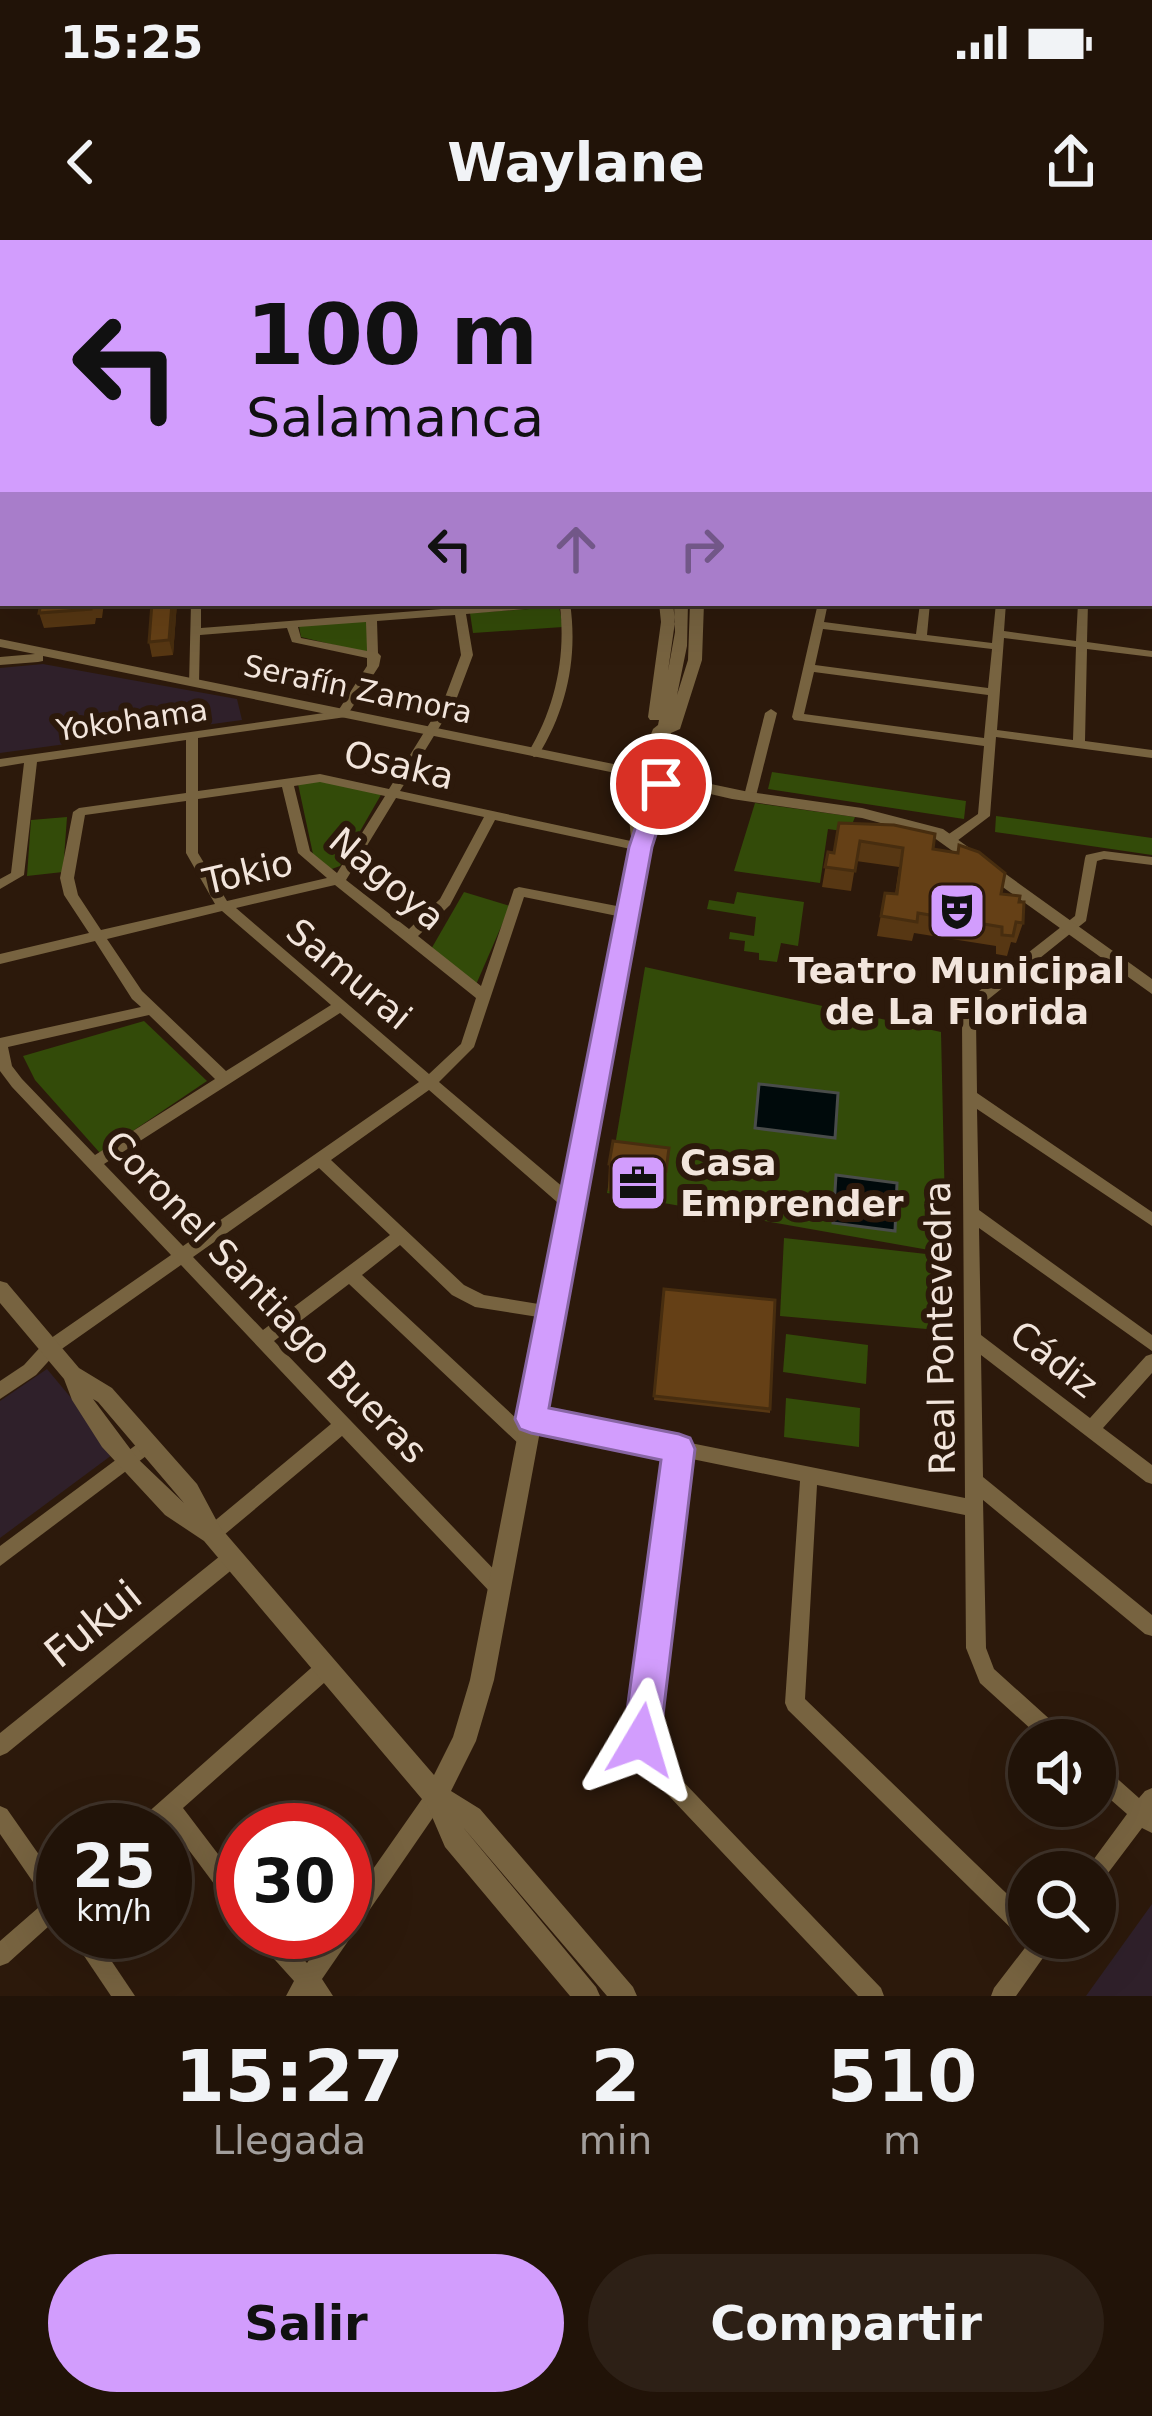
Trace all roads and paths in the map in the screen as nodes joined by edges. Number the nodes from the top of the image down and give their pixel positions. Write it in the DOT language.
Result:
graph roads {
  1 [pos="196,606"];
  2 [pos="563,606"];
  3 [pos="666,606"];
  4 [pos="681,606"];
  5 [pos="697,606"];
  6 [pos="822,606"];
  7 [pos="925,606"];
  8 [pos="1000,606"];
  9 [pos="1083,606"];
  10 [pos="459,607"];
  11 [pos="371,618"];
  12 [pos="291,624"];
  13 [pos="818,625"];
  14 [pos="195,632"];
  15 [pos="921,638"];
  16 [pos="999,641"];
  17 [pos="0,643"];
  18 [pos="1082,645"];
  19 [pos="1152,654"];
  20 [pos="61,656"];
  21 [pos="375,656"];
  22 [pos="0,661"];
  23 [pos="808,668"];
  24 [pos="193,683"];
  25 [pos="995,692"];
  26 [pos="771,713"];
  27 [pos="342,714"];
  28 [pos="432,732"];
  29 [pos="191,736"];
  30 [pos="991,738"];
  31 [pos="1079,744"];
  32 [pos="659,748"];
  33 [pos="534,753"];
  34 [pos="1152,754"];
  35 [pos="31,758"];
  36 [pos="0,763"];
  37 [pos="656,780"];
  38 [pos="287,783"];
  39 [pos="392,795"];
  40 [pos="747,795"];
  41 [pos="191,796"];
  42 [pos="490,816"];
  43 [pos="953,838"];
  44 [pos="640,847"];
  45 [pos="1152,862"];
  46 [pos="336,882"];
  47 [pos="0,885"];
  48 [pos="225,908"];
  49 [pos="627,914"];
  50 [pos="1070,927"];
  51 [pos="97,938"];
  52 [pos="408,938"];
  53 [pos="0,958"];
  54 [pos="1152,988"];
  55 [pos="485,997"];
  56 [pos="340,1006"];
  57 [pos="150,1010"];
  58 [pos="0,1043"];
  59 [pos="225,1079"];
  60 [pos="430,1082"];
  61 [pos="970,1096"];
  62 [pos="320,1159"];
  63 [pos="94,1164"];
  64 [pos="572,1204"];
  65 [pos="971,1213"];
  66 [pos="1152,1220"];
  67 [pos="401,1236"];
  68 [pos="182,1256"];
  69 [pos="350,1274"];
  70 [pos="0,1289"];
  71 [pos="551,1312"];
  72 [pos="973,1339"];
  73 [pos="262,1340"];
  74 [pos="1152,1344"];
  75 [pos="50,1348"];
  76 [pos="1152,1361"];
  77 [pos="72,1373"];
  78 [pos="0,1391"];
  79 [pos="343,1425"];
  80 [pos="529,1429"];
  81 [pos="1090,1429"];
  82 [pos="148,1444"];
  83 [pos="679,1449"];
  84 [pos="130,1460"];
  85 [pos="809,1475"];
  86 [pos="1152,1476"];
  87 [pos="974,1481"];
  88 [pos="975,1508"];
  89 [pos="212,1534"];
  90 [pos="0,1557"];
  91 [pos="232,1558"];
  92 [pos="499,1588"];
  93 [pos="1152,1627"];
  94 [pos="326,1669"];
  95 [pos="1035,1719"];
  96 [pos="0,1746"];
  97 [pos="1116,1788"];
  98 [pos="436,1796"];
  99 [pos="174,1803"];
  100 [pos="1148,1812"];
  101 [pos="0,1816"];
  102 [pos="192,1837"];
  103 [pos="1115,1851"];
  104 [pos="36,1867"];
  105 [pos="216,1869"];
  106 [pos="372,1889"];
  107 [pos="1008,1907"];
  108 [pos="36,1925"];
  109 [pos="0,1955"];
  110 [pos="99,1959"];
  111 [pos="285,1959"];
  112 [pos="327,1959"];
  113 [pos="1025,1959"];
  114 [pos="309,1991"];
  115 [pos="124,1996"];
  116 [pos="587,1996"];
  117 [pos="624,1996"];
  118 [pos="873,1996"];
  119 [pos="1002,1996"];
  1 -- 14 [label="street"];
  2 -- 33 [label="street"];
  3 -- 32 [label="street"];
  4 -- 32 [label="street"];
  5 -- 32 [label="street"];
  6 -- 13 [label="street"];
  7 -- 15 [label="street"];
  8 -- 16 [label="street"];
  9 -- 18 [label="street"];
  10 -- 11 [label="street"];
  10 -- 28 [label="street, Tokio"];
  11 -- 12 [label="street"];
  11 -- 21 [label="street"];
  12 -- 14 [label="street"];
  12 -- 21 [label="street"];
  13 -- 15 [label="street"];
  13 -- 23 [label="street"];
  14 -- 24 [label="street"];
  15 -- 16 [label="street"];
  16 -- 18 [label="street"];
  16 -- 25 [label="street"];
  17 -- 20 [label="street, Serafín Zamora"];
  18 -- 19 [label="street"];
  18 -- 31 [label="street"];
  20 -- 22 [label="street, Serafín Zamora"];
  20 -- 24 [label="street, Serafín Zamora"];
  21 -- 27 [label="street"];
  23 -- 25 [label="street"];
  23 -- 30 [label="street"];
  24 -- 27 [label="street, Serafín Zamora"];
  25 -- 30 [label="street"];
  26 -- 40 [label="street"];
  27 -- 28 [label="street, Serafín Zamora"];
  27 -- 29 [label="street, Yokohama"];
  28 -- 33 [label="street, Serafín Zamora"];
  28 -- 39 [label="street, Tokio"];
  29 -- 35 [label="street, Yokohama"];
  29 -- 41 [label="street, Samurai"];
  30 -- 31 [label="street"];
  30 -- 43 [label="street"];
  31 -- 34 [label="street"];
  32 -- 37 [label="street"];
  33 -- 37 [label="street, Serafín Zamora"];
  35 -- 36 [label="street, Yokohama"];
  35 -- 47 [label="street"];
  37 -- 40 [label="street, Serafín Zamora"];
  37 -- 44 [label="street"];
  38 -- 39 [label="street, Osaka"];
  38 -- 41 [label="street, Osaka"];
  38 -- 46 [label="street, Nagoya"];
  39 -- 42 [label="street, Osaka"];
  39 -- 46 [label="street, Tokio"];
  40 -- 43 [label="street, Serafín Zamora"];
  41 -- 48 [label="street, Samurai"];
  41 -- 51 [label="street, Osaka"];
  42 -- 44 [label="street, Osaka"];
  42 -- 52 [label="street"];
  43 -- 50 [label="street, Serafín Zamora"];
  44 -- 49 [label="street"];
  45 -- 50 [label="street"];
  46 -- 48 [label="street, Tokio"];
  46 -- 52 [label="street, Nagoya"];
  48 -- 51 [label="street, Tokio"];
  48 -- 56 [label="street, Samurai"];
  49 -- 55 [label="street"];
  49 -- 64 [label="street"];
  50 -- 54 [label="street, Serafín Zamora"];
  50 -- 61 [label="street, Real Pontevedra"];
  51 -- 53 [label="street, Tokio"];
  51 -- 57 [label="street"];
  52 -- 55 [label="street, Nagoya"];
  55 -- 60 [label="street"];
  56 -- 59 [label="street"];
  56 -- 60 [label="street, Samurai"];
  57 -- 58 [label="street"];
  57 -- 59 [label="street"];
  58 -- 63 [label="street, Coronel Santiago Bueras"];
  59 -- 63 [label="street"];
  60 -- 62 [label="street"];
  60 -- 64 [label="street, Samurai"];
  61 -- 65 [label="street, Real Pontevedra"];
  61 -- 66 [label="street"];
  62 -- 67 [label="street"];
  62 -- 68 [label="street"];
  63 -- 68 [label="street, Coronel Santiago Bueras"];
  64 -- 71 [label="street"];
  65 -- 72 [label="street, Real Pontevedra"];
  65 -- 74 [label="street"];
  67 -- 69 [label="street"];
  67 -- 71 [label="street"];
  68 -- 73 [label="street, Coronel Santiago Bueras"];
  68 -- 75 [label="street"];
  69 -- 73 [label="street"];
  69 -- 80 [label="street"];
  70 -- 75 [label="street"];
  71 -- 80 [label="street"];
  72 -- 81 [label="street, Cádiz"];
  72 -- 87 [label="street, Real Pontevedra"];
  73 -- 79 [label="street, Coronel Santiago Bueras"];
  75 -- 77 [label="street"];
  75 -- 78 [label="street"];
  76 -- 81 [label="street"];
  77 -- 82 [label="street"];
  77 -- 84 [label="street"];
  79 -- 89 [label="street"];
  79 -- 92 [label="street, Coronel Santiago Bueras"];
  80 -- 83 [label="street"];
  80 -- 92 [label="street"];
  81 -- 86 [label="street, Cádiz"];
  82 -- 84 [label="street"];
  82 -- 89 [label="street"];
  83 -- 85 [label="street"];
  83 -- 118 [label="street"];
  84 -- 89 [label="street"];
  84 -- 90 [label="street"];
  85 -- 88 [label="street"];
  85 -- 107 [label="street"];
  87 -- 88 [label="street, Real Pontevedra"];
  87 -- 93 [label="street"];
  88 -- 95 [label="street, Real Pontevedra"];
  89 -- 91 [label="street"];
  91 -- 94 [label="street"];
  91 -- 96 [label="street, Fukui"];
  92 -- 98 [label="street"];
  94 -- 98 [label="street"];
  94 -- 99 [label="street"];
  97 -- 100 [label="street"];
  98 -- 106 [label="street"];
  98 -- 116 [label="street"];
  98 -- 117 [label="street"];
  100 -- 103 [label="street"];
  101 -- 104 [label="street"];
  102 -- 105 [label="street"];
  108 -- 109 [label="street"];
  110 -- 115 [label="street"];
  111 -- 114 [label="street"];
  112 -- 114 [label="street"];
  113 -- 119 [label="street"];
}
